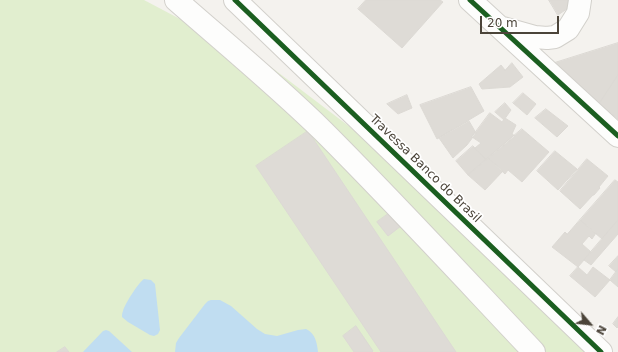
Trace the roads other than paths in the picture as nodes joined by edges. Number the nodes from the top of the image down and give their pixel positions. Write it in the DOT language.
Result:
graph roads {
  1 [pos="176,0"];
  2 [pos="234,0"];
  3 [pos="470,0"];
  4 [pos="580,0"];
  5 [pos="498,26"];
  6 [pos="618,136"];
  7 [pos="534,352"];
  8 [pos="602,352"];
  1 -- 7 [label="street"];
  2 -- 8 [label="street, Travessa Banco do Brasil"];
  3 -- 5 [label="street"];
  4 -- 5 [label="street"];
  5 -- 6 [label="street"];
}
